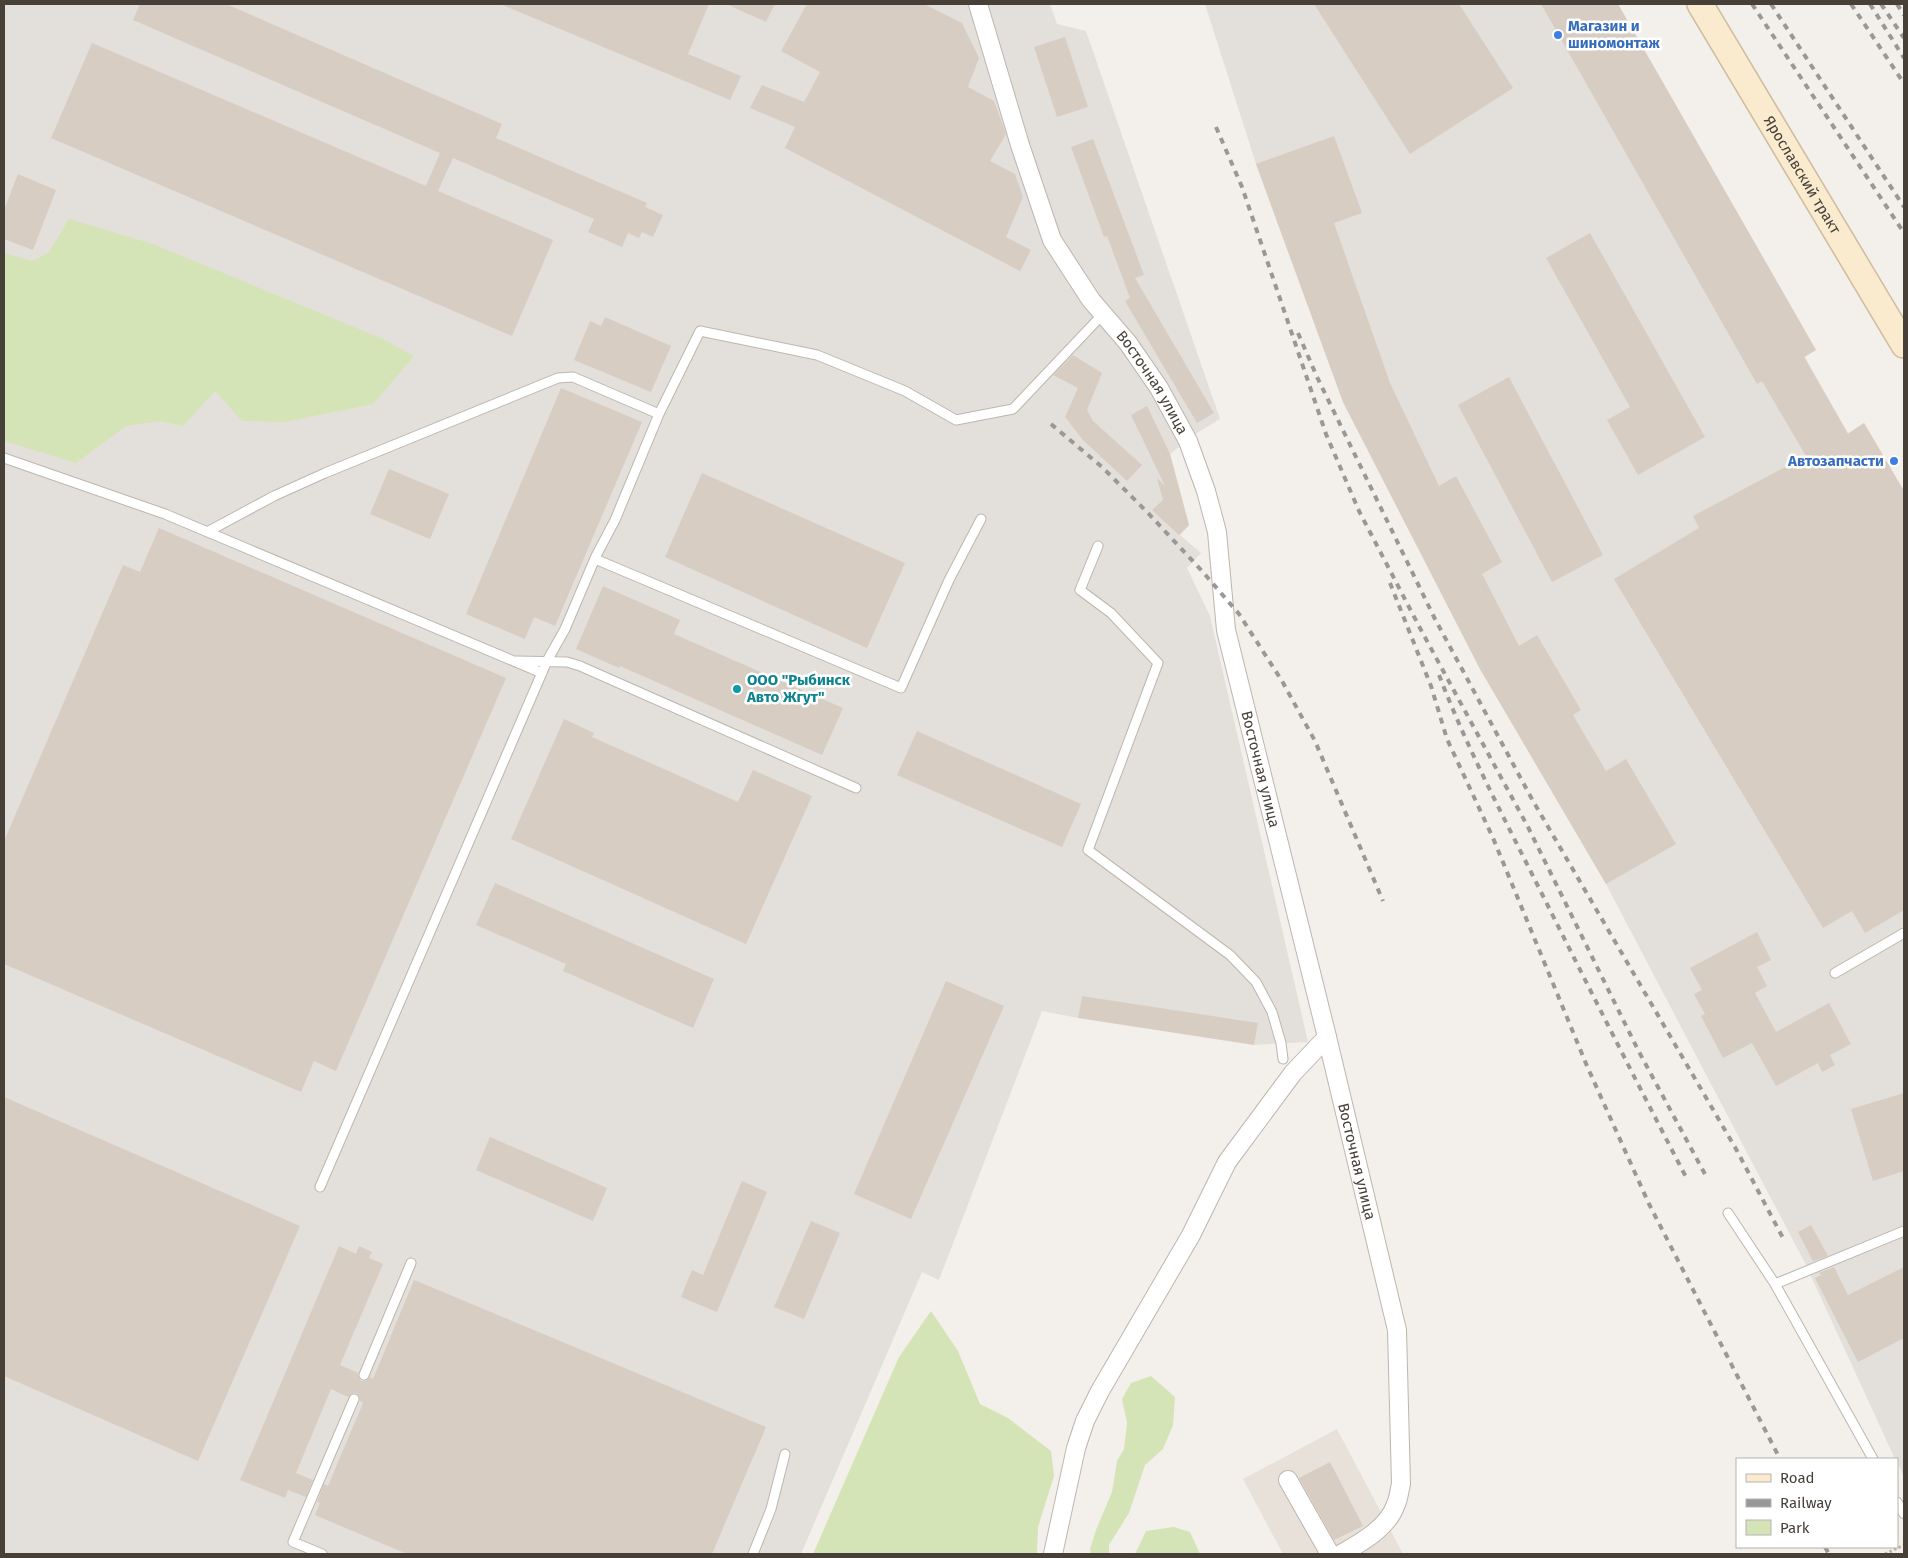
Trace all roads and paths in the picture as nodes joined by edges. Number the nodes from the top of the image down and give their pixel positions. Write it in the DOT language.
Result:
graph roads {
  1 [pos="978,4"];
  2 [pos="1700,4"];
  3 [pos="1104,314"];
  4 [pos="1904,346"];
  5 [pos="659,414"];
  6 [pos="4,458"];
  7 [pos="981,519"];
  8 [pos="207,532"];
  9 [pos="1098,546"];
  10 [pos="595,559"];
  11 [pos="511,660"];
  12 [pos="547,661"];
  13 [pos="542,673"];
  14 [pos="856,788"];
  15 [pos="1904,933"];
  16 [pos="1835,973"];
  17 [pos="1327,1037"];
  18 [pos="1283,1060"];
  19 [pos="320,1187"];
  20 [pos="1728,1213"];
  21 [pos="1904,1231"];
  22 [pos="411,1263"];
  23 [pos="1775,1284"];
  24 [pos="364,1375"];
  25 [pos="354,1399"];
  26 [pos="785,1454"];
  27 [pos="1872,1458"];
  28 [pos="1288,1480"];
  29 [pos="1898,1548"];
  30 [pos="322,1554"];
  31 [pos="753,1554"];
  32 [pos="1053,1554"];
  33 [pos="1330,1554"];
  34 [pos="1341,1554"];
  35 [pos="1885,1554"];
  1 -- 3 [label="street, Восточная улица"];
  2 -- 4 [label="street, Ярославский тракт"];
  3 -- 5 [label="lane"];
  3 -- 17 [label="street, Восточная улица"];
  5 -- 8 [label="lane"];
  5 -- 10 [label="lane"];
  6 -- 8 [label="lane"];
  7 -- 10 [label="lane"];
  8 -- 11 [label="lane"];
  9 -- 18 [label="lane"];
  10 -- 12 [label="lane"];
  11 -- 12 [label="lane"];
  11 -- 13 [label="lane"];
  12 -- 13 [label="lane"];
  12 -- 14 [label="lane"];
  13 -- 19 [label="lane"];
  15 -- 16 [label="lane"];
  17 -- 32 [label="street"];
  17 -- 34 [label="street, Восточная улица"];
  20 -- 23 [label="lane"];
  21 -- 23 [label="lane"];
  22 -- 24 [label="lane"];
  23 -- 27 [label="lane"];
  25 -- 30 [label="lane"];
  26 -- 31 [label="lane"];
  28 -- 33 [label="street"];
  29 -- 35 [label="path"];
}
